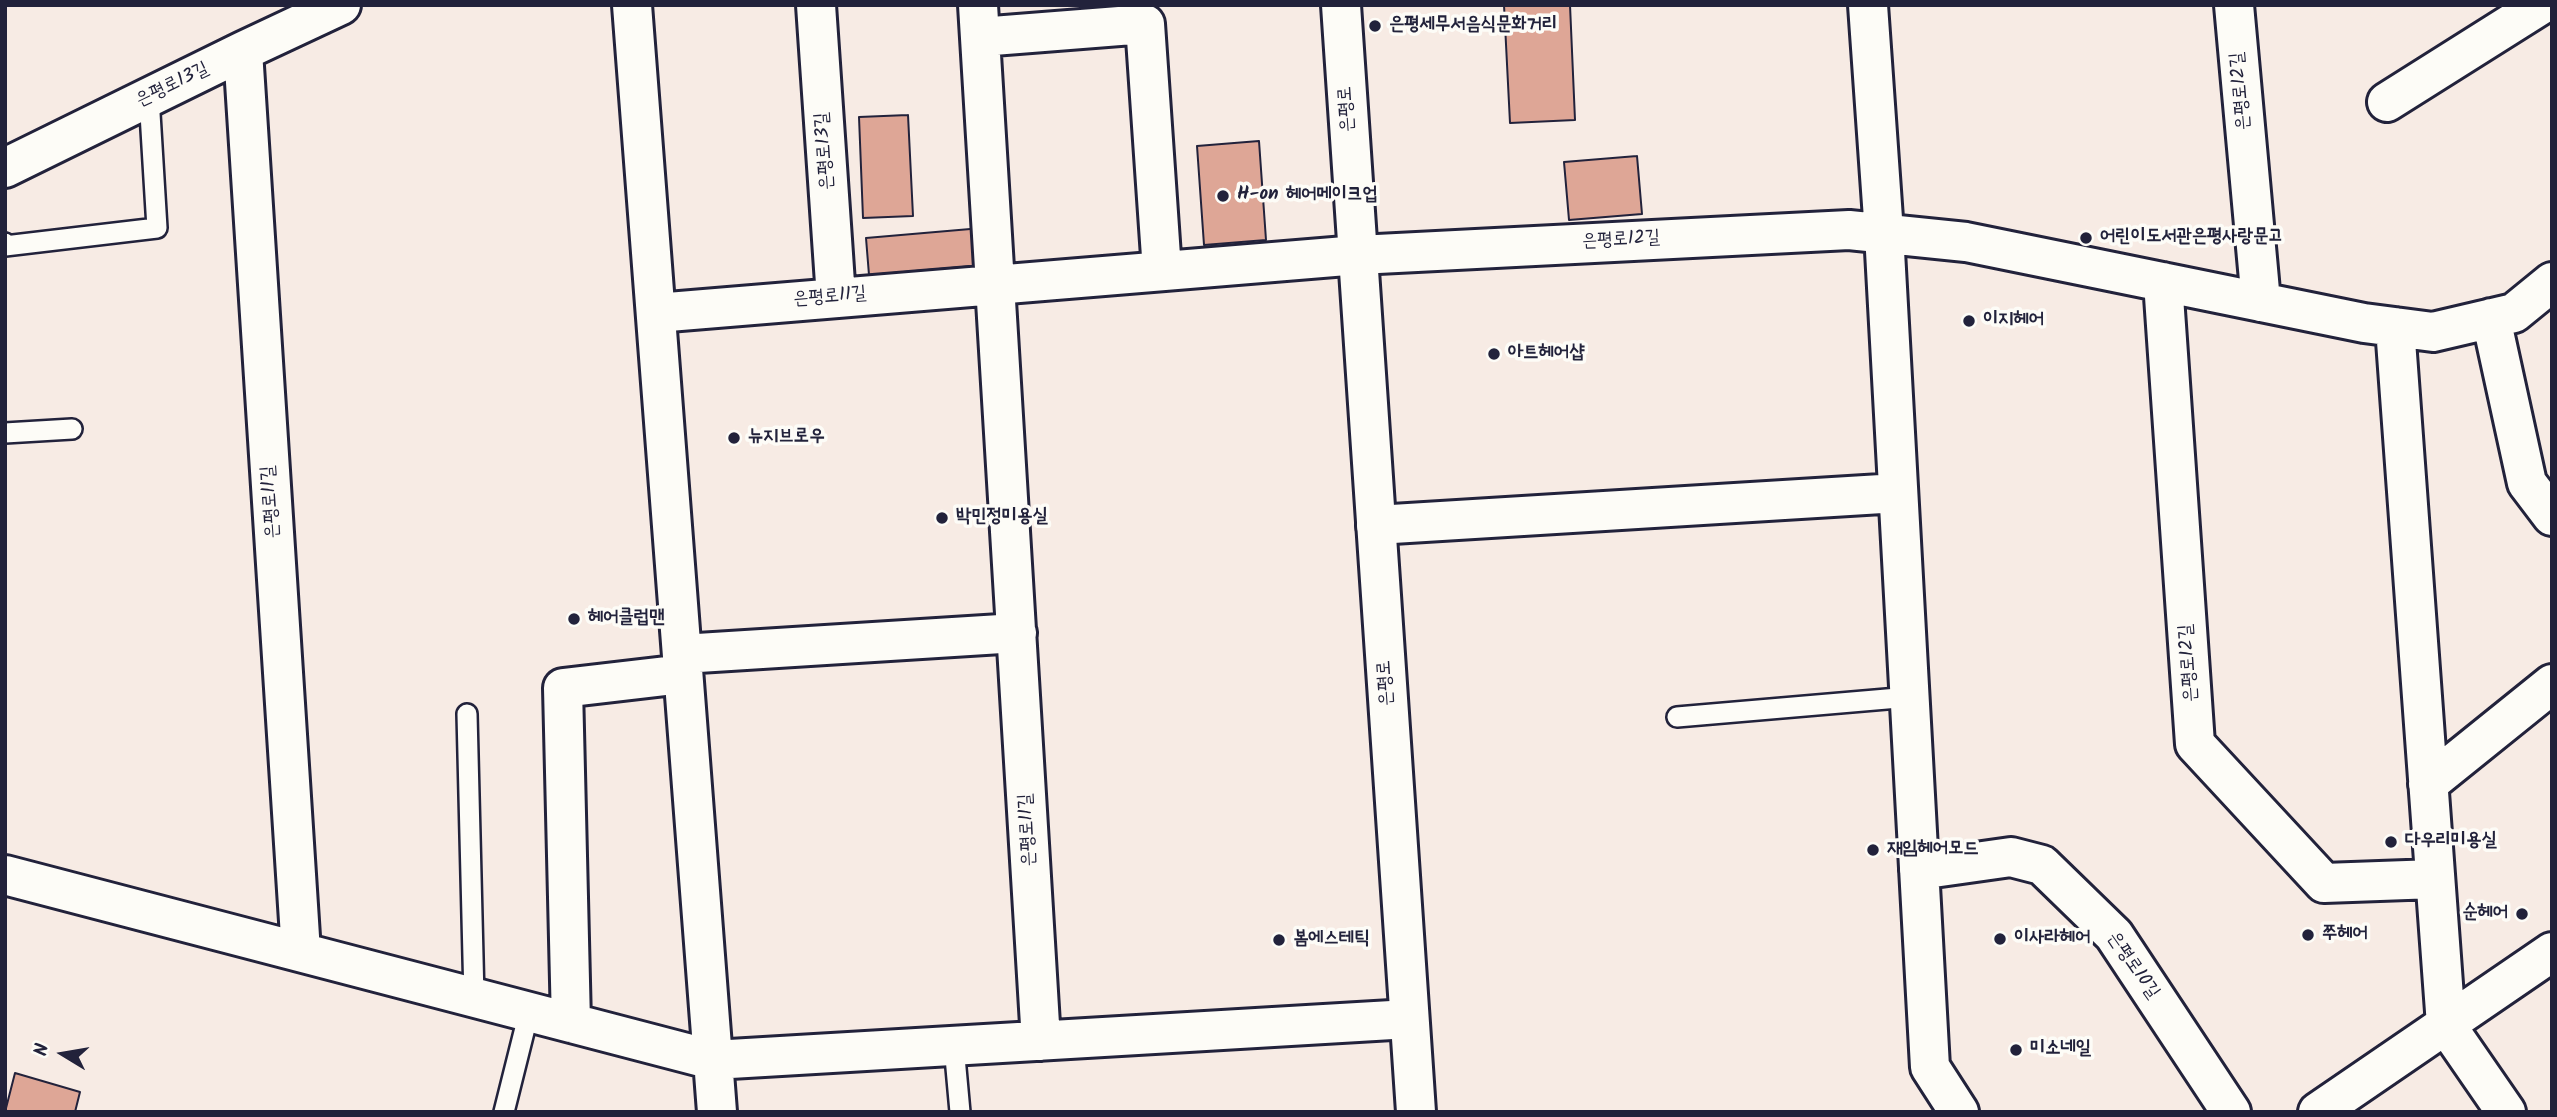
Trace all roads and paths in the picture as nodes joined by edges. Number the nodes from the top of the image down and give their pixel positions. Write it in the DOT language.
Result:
graph roads {
  1 [pos="341,5"];
  2 [pos="632,5"];
  3 [pos="816,5"];
  4 [pos="1341,5"];
  5 [pos="1868,5"];
  6 [pos="2234,5"];
  7 [pos="2541,5"];
  8 [pos="2495,18"];
  9 [pos="979,21"];
  10 [pos="243,51"];
  11 [pos="149,97"];
  12 [pos="2387,102"];
  13 [pos="5,168"];
  14 [pos="1884,233"];
  15 [pos="5,243"];
  16 [pos="1358,255"];
  17 [pos="1162,271"];
  18 [pos="2163,282"];
  19 [pos="2552,282"];
  20 [pos="996,284"];
  21 [pos="836,298"];
  22 [pos="2260,302"];
  23 [pos="656,313"];
  24 [pos="2491,318"];
  25 [pos="2395,327"];
  26 [pos="72,429"];
  27 [pos="5,433"];
  28 [pos="1898,494"];
  29 [pos="2552,516"];
  30 [pos="1376,525"];
  31 [pos="1017,633"];
  32 [pos="682,664"];
  33 [pos="2552,684"];
  34 [pos="1910,697"];
  35 [pos="467,714"];
  36 [pos="1677,718"];
  37 [pos="2428,784"];
  38 [pos="1919,870"];
  39 [pos="5,875"];
  40 [pos="2435,879"];
  41 [pos="302,952"];
  42 [pos="2552,952"];
  43 [pos="474,998"];
  44 [pos="529,1012"];
  45 [pos="1409,1019"];
  46 [pos="571,1023"];
  47 [pos="2446,1025"];
  48 [pos="1041,1041"];
  49 [pos="954,1046"];
  50 [pos="713,1060"];
  51 [pos="504,1112"];
  52 [pos="717,1112"];
  53 [pos="960,1112"];
  54 [pos="1416,1112"];
  55 [pos="1959,1112"];
  56 [pos="2231,1112"];
  57 [pos="2318,1112"];
  58 [pos="2506,1112"];
  1 -- 10 [label="street, 은평로13길"];
  2 -- 23 [label="street"];
  3 -- 21 [label="street, 은평로13길"];
  4 -- 16 [label="street, 은평로"];
  5 -- 14 [label="street"];
  6 -- 22 [label="street, 은평로12길"];
  7 -- 8 [label="street"];
  8 -- 12 [label="street"];
  9 -- 17 [label="street"];
  9 -- 20 [label="street"];
  10 -- 11 [label="street, 은평로13길"];
  10 -- 41 [label="street, 은평로11길"];
  11 -- 13 [label="street, 은평로13길"];
  11 -- 15 [label="lane"];
  14 -- 16 [label="street, 은평로12길"];
  14 -- 18 [label="street, 은평로12길"];
  14 -- 28 [label="street"];
  16 -- 17 [label="street"];
  16 -- 30 [label="street, 은평로"];
  17 -- 20 [label="street"];
  18 -- 22 [label="street, 은평로12길"];
  18 -- 40 [label="street, 은평로12길"];
  19 -- 24 [label="street, 은평로12길"];
  20 -- 21 [label="street, 은평로11길"];
  20 -- 31 [label="street, 은평로11길"];
  21 -- 23 [label="street, 은평로11길"];
  22 -- 25 [label="street, 은평로12길"];
  23 -- 32 [label="street"];
  24 -- 25 [label="street, 은평로12길"];
  24 -- 29 [label="street"];
  25 -- 37 [label="street"];
  26 -- 27 [label="lane"];
  28 -- 30 [label="street"];
  28 -- 34 [label="street"];
  30 -- 45 [label="street, 은평로"];
  31 -- 32 [label="street"];
  31 -- 48 [label="street, 은평로11길"];
  32 -- 46 [label="street"];
  32 -- 50 [label="street"];
  33 -- 37 [label="street"];
  34 -- 36 [label="lane"];
  34 -- 38 [label="street"];
  35 -- 43 [label="lane"];
  37 -- 40 [label="street"];
  38 -- 55 [label="street"];
  38 -- 56 [label="street, 은평로10길"];
  39 -- 41 [label="street"];
  40 -- 47 [label="street"];
  41 -- 43 [label="street"];
  42 -- 47 [label="street"];
  43 -- 44 [label="street"];
  44 -- 46 [label="street"];
  44 -- 51 [label="lane"];
  45 -- 48 [label="street"];
  45 -- 54 [label="street, 은평로"];
  46 -- 50 [label="street"];
  47 -- 57 [label="street"];
  47 -- 58 [label="street"];
  48 -- 49 [label="street"];
  49 -- 50 [label="street"];
  49 -- 53 [label="lane"];
  50 -- 52 [label="street"];
}
